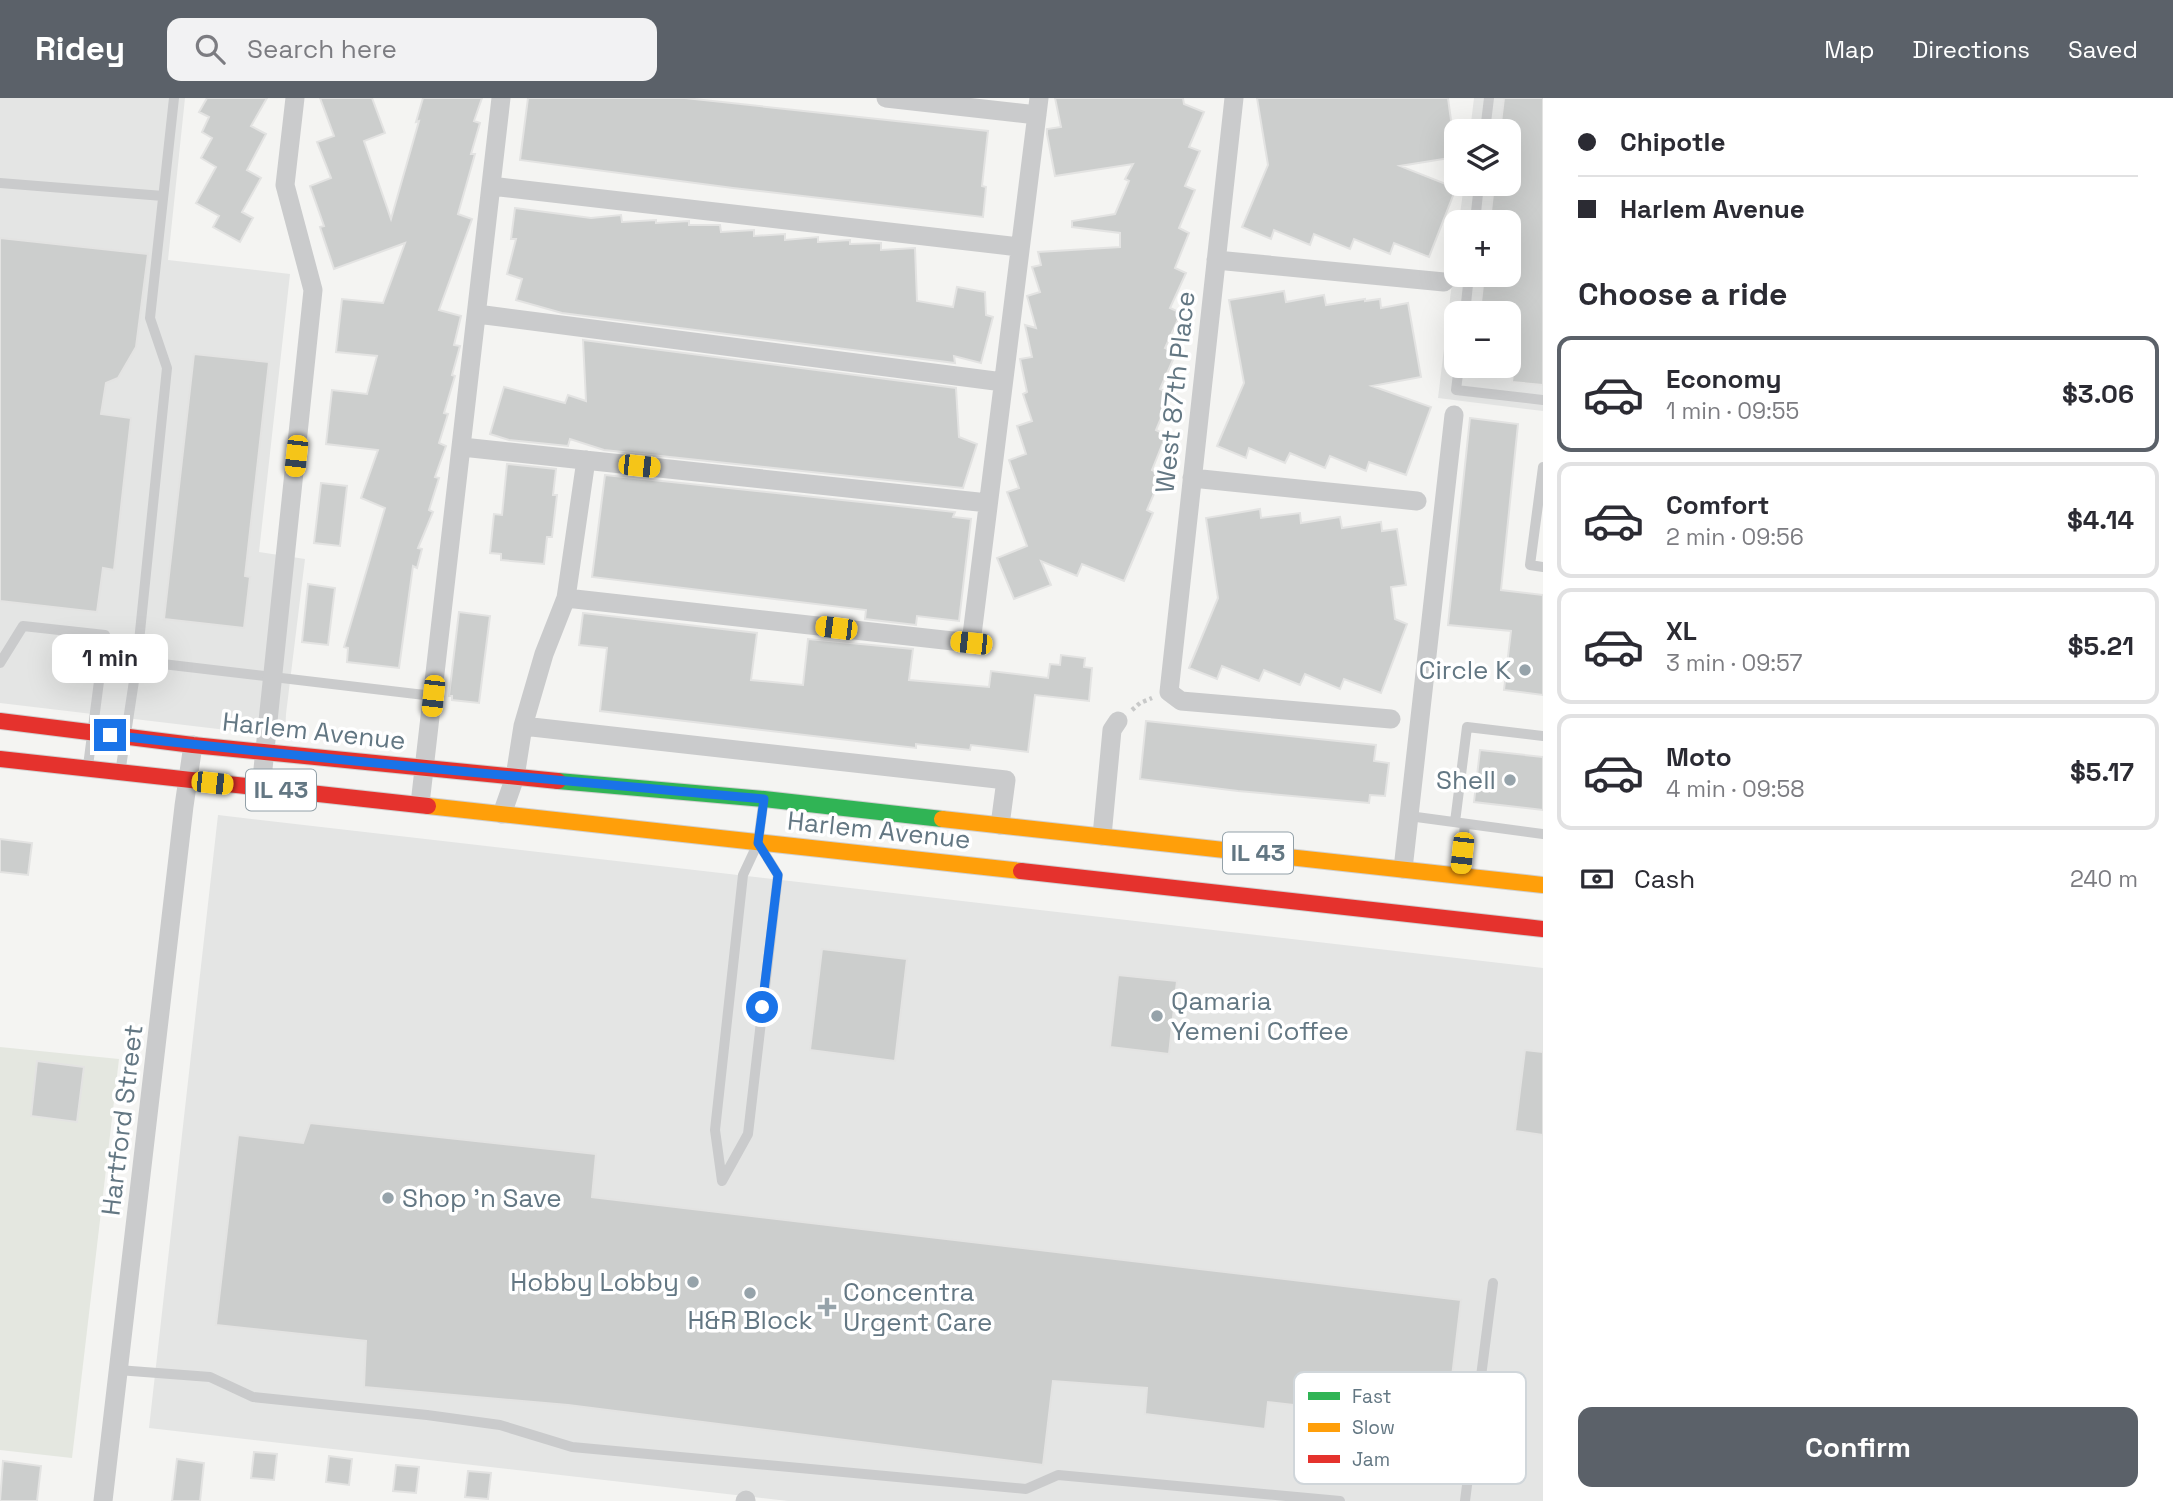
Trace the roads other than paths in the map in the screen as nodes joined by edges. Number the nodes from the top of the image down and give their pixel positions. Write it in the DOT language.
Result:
graph roads {
  1 [pos="174,98"];
  2 [pos="295,98"];
  3 [pos="501,98"];
  4 [pos="886,98"];
  5 [pos="1234,98"];
  6 [pos="1489,98"];
  7 [pos="1038,106"];
  8 [pos="1486,119"];
  9 [pos="0,183"];
  10 [pos="491,186"];
  11 [pos="163,196"];
  12 [pos="1018,247"];
  13 [pos="1216,260"];
  14 [pos="1444,282"];
  15 [pos="477,314"];
  16 [pos="1458,378"];
  17 [pos="1003,382"];
  18 [pos="1543,400"];
  19 [pos="1454,415"];
  20 [pos="462,447"];
  21 [pos="586,460"];
  22 [pos="1543,467"];
  23 [pos="1192,478"];
  24 [pos="1416,501"];
  25 [pos="988,503"];
  26 [pos="1543,567"];
  27 [pos="566,598"];
  28 [pos="137,661"];
  29 [pos="0,663"];
  30 [pos="272,678"];
  31 [pos="433,696"];
  32 [pos="1391,719"];
  33 [pos="0,721"];
  34 [pos="1118,721"];
  35 [pos="523,726"];
  36 [pos="93,733"];
  37 [pos="1543,736"];
  38 [pos="126,737"];
  39 [pos="193,745"];
  40 [pos="263,752"];
  41 [pos="0,759"];
  42 [pos="426,768"];
  43 [pos="88,769"];
  44 [pos="120,772"];
  45 [pos="515,777"];
  46 [pos="188,780"];
  47 [pos="261,788"];
  48 [pos="764,799"];
  49 [pos="420,804"];
  50 [pos="502,814"];
  51 [pos="1409,816"];
  52 [pos="1460,823"];
  53 [pos="1000,825"];
  54 [pos="1543,834"];
  55 [pos="1102,836"];
  56 [pos="758,843"];
  57 [pos="1403,869"];
  58 [pos="1459,876"];
  59 [pos="1543,885"];
  60 [pos="1497,924"];
  61 [pos="1543,929"];
  62 [pos="1543,939"];
  63 [pos="1493,1283"];
  64 [pos="118,1370"];
  65 [pos="1482,1372"];
  66 [pos="103,1501"];
  67 [pos="1340,1501"];
  1 -- 11 [label="lane"];
  2 -- 30 [label="street"];
  3 -- 10 [label="street"];
  4 -- 7 [label="street"];
  5 -- 13 [label="street, West 87th Place"];
  6 -- 8 [label="lane"];
  7 -- 12 [label="street"];
  9 -- 11 [label="lane"];
  10 -- 12 [label="street"];
  10 -- 15 [label="street"];
  11 -- 28 [label="lane"];
  12 -- 17 [label="street"];
  13 -- 14 [label="street"];
  13 -- 23 [label="street, West 87th Place"];
  15 -- 17 [label="street"];
  15 -- 20 [label="street"];
  16 -- 18 [label="lane"];
  17 -- 25 [label="street"];
  19 -- 51 [label="street"];
  20 -- 21 [label="street"];
  20 -- 31 [label="street"];
  21 -- 25 [label="street"];
  21 -- 27 [label="street"];
  22 -- 26 [label="lane"];
  23 -- 24 [label="street"];
  23 -- 32 [label="street, West 87th Place"];
  25 -- 27 [label="street"];
  27 -- 35 [label="street"];
  28 -- 30 [label="lane"];
  28 -- 38 [label="lane"];
  29 -- 36 [label="lane"];
  30 -- 31 [label="lane"];
  30 -- 40 [label="street"];
  31 -- 42 [label="street"];
  33 -- 36 [label="main road, Harlem Avenue / IL 43"];
  34 -- 55 [label="street"];
  35 -- 45 [label="street"];
  35 -- 53 [label="street, Harlem Avenue"];
  36 -- 38 [label="main road, Harlem Avenue / IL 43"];
  36 -- 43 [label="lane"];
  37 -- 52 [label="lane"];
  38 -- 39 [label="main road, Harlem Avenue / IL 43"];
  38 -- 44 [label="lane"];
  39 -- 40 [label="main road, Harlem Avenue / IL 43"];
  39 -- 46 [label="street, Hartford Street"];
  40 -- 42 [label="main road, Harlem Avenue / IL 43"];
  40 -- 47 [label="street"];
  41 -- 43 [label="main road, Harlem Avenue / IL 43"];
  42 -- 45 [label="main road, Harlem Avenue / IL 43"];
  42 -- 49 [label="street"];
  43 -- 44 [label="main road, Harlem Avenue / IL 43"];
  44 -- 46 [label="main road, Harlem Avenue / IL 43"];
  45 -- 48 [label="main road, Harlem Avenue / IL 43"];
  45 -- 50 [label="street"];
  46 -- 47 [label="main road, Harlem Avenue / IL 43"];
  46 -- 64 [label="street, Hartford Street"];
  47 -- 49 [label="main road, Harlem Avenue / IL 43"];
  48 -- 53 [label="main road, Harlem Avenue / IL 43"];
  48 -- 56 [label="lane"];
  49 -- 50 [label="main road, Harlem Avenue / IL 43"];
  50 -- 56 [label="main road, Harlem Avenue / IL 43"];
  51 -- 52 [label="lane"];
  51 -- 57 [label="street"];
  52 -- 54 [label="lane"];
  52 -- 58 [label="lane"];
  53 -- 55 [label="main road, Harlem Avenue / IL 43"];
  55 -- 57 [label="main road, Harlem Avenue / IL 43"];
  56 -- 56 [label="lane"];
  56 -- 60 [label="main road, Harlem Avenue / IL 43"];
  57 -- 58 [label="main road, Harlem Avenue / IL 43"];
  58 -- 59 [label="main road, Harlem Avenue / IL 43"];
  60 -- 61 [label="main road, Harlem Avenue / IL 43"];
  60 -- 62 [label="main road"];
  63 -- 65 [label="lane"];
  64 -- 66 [label="street, Hartford Street"];
  64 -- 67 [label="lane"];
}
